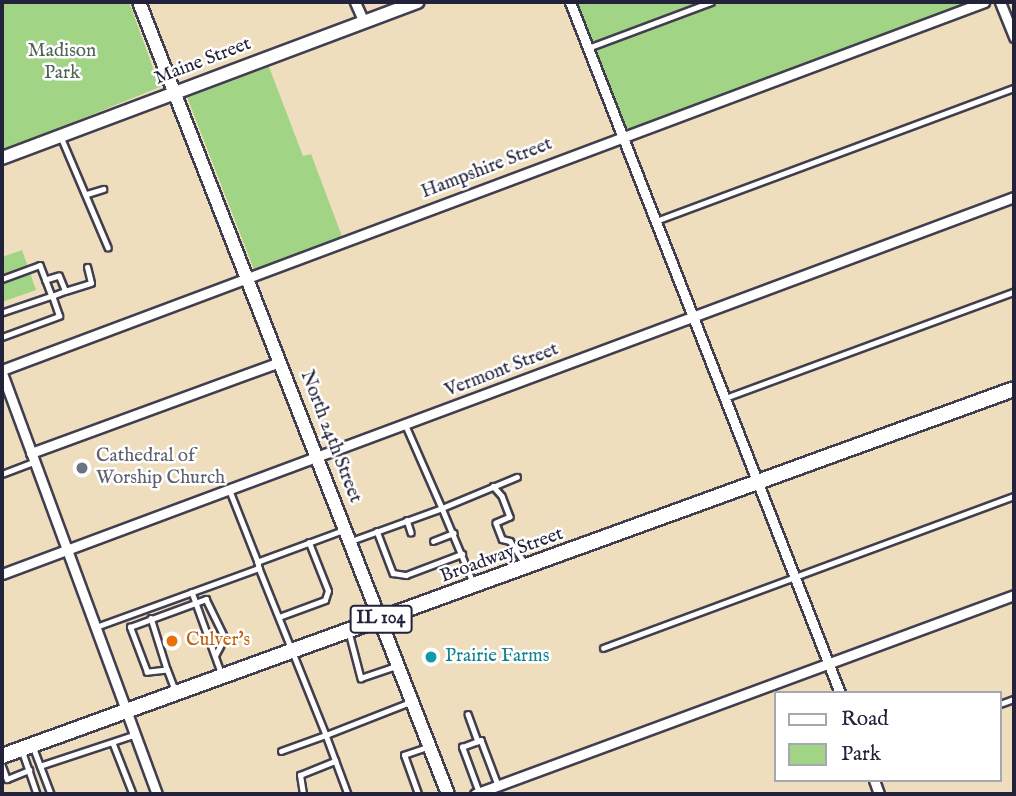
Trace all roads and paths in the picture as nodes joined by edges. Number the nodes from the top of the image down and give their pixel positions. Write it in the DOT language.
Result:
graph roads {
  1 [pos="139,2"];
  2 [pos="355,2"];
  3 [pos="418,2"];
  4 [pos="570,2"];
  5 [pos="711,2"];
  6 [pos="984,2"];
  7 [pos="1000,2"];
  8 [pos="363,22"];
  9 [pos="1014,37"];
  10 [pos="589,48"];
  11 [pos="1014,88"];
  12 [pos="175,94"];
  13 [pos="61,136"];
  14 [pos="623,136"];
  15 [pos="2,158"];
  16 [pos="103,189"];
  17 [pos="88,194"];
  18 [pos="1014,197"];
  19 [pos="656,221"];
  20 [pos="108,247"];
  21 [pos="87,267"];
  22 [pos="247,278"];
  23 [pos="2,279"];
  24 [pos="46,280"];
  25 [pos="65,290"];
  26 [pos="1014,292"];
  27 [pos="52,296"];
  28 [pos="2,313"];
  29 [pos="694,317"];
  30 [pos="2,337"];
  31 [pos="280,362"];
  32 [pos="2,371"];
  33 [pos="1014,389"];
  34 [pos="728,397"];
  35 [pos="406,426"];
  36 [pos="33,458"];
  37 [pos="318,459"];
  38 [pos="2,474"];
  39 [pos="517,477"];
  40 [pos="761,482"];
  41 [pos="493,486"];
  42 [pos="230,491"];
  43 [pos="1014,496"];
  44 [pos="442,508"];
  45 [pos="407,520"];
  46 [pos="377,531"];
  47 [pos="411,532"];
  48 [pos="454,533"];
  49 [pos="348,535"];
  50 [pos="433,541"];
  51 [pos="309,544"];
  52 [pos="67,550"];
  53 [pos="462,554"];
  54 [pos="258,565"];
  55 [pos="528,567"];
  56 [pos="2,574"];
  57 [pos="798,578"];
  58 [pos="474,586"];
  59 [pos="192,592"];
  60 [pos="1014,594"];
  61 [pos="195,601"];
  62 [pos="125,616"];
  63 [pos="279,617"];
  64 [pos="152,618"];
  65 [pos="381,620"];
  66 [pos="96,627"];
  67 [pos="130,627"];
  68 [pos="348,631"];
  69 [pos="603,648"];
  70 [pos="293,651"];
  71 [pos="216,655"];
  72 [pos="829,663"];
  73 [pos="398,665"];
  74 [pos="167,670"];
  75 [pos="223,677"];
  76 [pos="839,691"];
  77 [pos="176,693"];
  78 [pos="412,702"];
  79 [pos="126,711"];
  80 [pos="468,714"];
  81 [pos="135,735"];
  82 [pos="326,735"];
  83 [pos="478,741"];
  84 [pos="113,743"];
  85 [pos="429,746"];
  86 [pos="27,747"];
  87 [pos="281,751"];
  88 [pos="2,756"];
  89 [pos="335,761"];
  90 [pos="2,765"];
  91 [pos="40,766"];
  92 [pos="29,770"];
  93 [pos="498,786"];
  94 [pos="37,794"];
  95 [pos="51,794"];
  96 [pos="132,794"];
  97 [pos="157,794"];
  98 [pos="303,794"];
  99 [pos="348,794"];
  100 [pos="418,794"];
  101 [pos="448,794"];
  102 [pos="477,794"];
  1 -- 12 [label="main road, North 24th Street"];
  2 -- 8 [label="street"];
  3 -- 8 [label="main road, Maine Street"];
  4 -- 10 [label="street"];
  5 -- 10 [label="lane"];
  6 -- 14 [label="street, Hampshire Street"];
  7 -- 9 [label="street"];
  8 -- 12 [label="main road, Maine Street"];
  10 -- 14 [label="street"];
  11 -- 19 [label="lane"];
  12 -- 13 [label="main road, Maine Street"];
  12 -- 22 [label="main road, North 24th Street"];
  13 -- 15 [label="main road, Maine Street"];
  13 -- 17 [label="lane"];
  14 -- 19 [label="street"];
  14 -- 22 [label="street, Hampshire Street"];
  16 -- 17 [label="lane"];
  17 -- 20 [label="lane"];
  18 -- 29 [label="street, Vermont Street"];
  19 -- 29 [label="street"];
  21 -- 25 [label="lane"];
  22 -- 31 [label="main road, North 24th Street"];
  22 -- 32 [label="street, Hampshire Street"];
  23 -- 24 [label="lane"];
  24 -- 25 [label="lane"];
  24 -- 27 [label="lane"];
  25 -- 27 [label="lane"];
  26 -- 34 [label="lane"];
  27 -- 28 [label="lane"];
  27 -- 30 [label="lane"];
  29 -- 34 [label="street"];
  29 -- 35 [label="street, Vermont Street"];
  31 -- 36 [label="street"];
  31 -- 37 [label="main road, North 24th Street"];
  32 -- 36 [label="street"];
  33 -- 40 [label="main road, Broadway Street / IL 104"];
  34 -- 40 [label="street"];
  35 -- 37 [label="street, Vermont Street"];
  35 -- 44 [label="lane"];
  36 -- 38 [label="lane"];
  36 -- 52 [label="street"];
  37 -- 42 [label="street, Vermont Street"];
  37 -- 49 [label="main road, North 24th Street"];
  39 -- 41 [label="lane"];
  40 -- 55 [label="main road, Broadway Street / IL 104"];
  40 -- 57 [label="street"];
  41 -- 44 [label="lane"];
  41 -- 55 [label="lane"];
  42 -- 52 [label="street, Vermont Street"];
  42 -- 54 [label="lane"];
  43 -- 57 [label="lane"];
  44 -- 45 [label="lane"];
  44 -- 48 [label="lane"];
  45 -- 46 [label="lane"];
  45 -- 47 [label="lane"];
  46 -- 49 [label="lane"];
  46 -- 53 [label="lane"];
  48 -- 50 [label="lane"];
  48 -- 53 [label="lane"];
  49 -- 51 [label="lane"];
  49 -- 65 [label="main road, North 24th Street"];
  51 -- 54 [label="lane"];
  51 -- 63 [label="lane"];
  52 -- 56 [label="street, Vermont Street"];
  52 -- 66 [label="street"];
  53 -- 58 [label="lane"];
  54 -- 59 [label="lane"];
  54 -- 63 [label="lane"];
  55 -- 58 [label="main road, Broadway Street / IL 104"];
  57 -- 69 [label="lane"];
  57 -- 72 [label="street"];
  58 -- 65 [label="main road, Broadway Street / IL 104"];
  59 -- 61 [label="lane"];
  59 -- 62 [label="lane"];
  60 -- 72 [label="street"];
  61 -- 64 [label="lane"];
  61 -- 71 [label="lane"];
  61 -- 71 [label="lane"];
  62 -- 66 [label="lane"];
  62 -- 67 [label="lane"];
  63 -- 70 [label="lane"];
  64 -- 67 [label="lane"];
  64 -- 74 [label="lane"];
  65 -- 68 [label="main road, Broadway Street / IL 104"];
  65 -- 73 [label="main road, North 24th Street"];
  66 -- 79 [label="street"];
  67 -- 74 [label="lane"];
  68 -- 70 [label="main road, Broadway Street / IL 104"];
  68 -- 73 [label="lane"];
  70 -- 75 [label="main road, Broadway Street / IL 104"];
  70 -- 82 [label="lane"];
  71 -- 75 [label="lane"];
  72 -- 76 [label="street"];
  72 -- 93 [label="street"];
  73 -- 78 [label="main road, North 24th Street"];
  74 -- 77 [label="lane"];
  75 -- 77 [label="main road, Broadway Street / IL 104"];
  77 -- 79 [label="main road, Broadway Street / IL 104"];
  78 -- 82 [label="lane"];
  78 -- 85 [label="main road, North 24th Street"];
  79 -- 81 [label="street"];
  79 -- 86 [label="main road, Broadway Street / IL 104"];
  80 -- 83 [label="lane"];
  81 -- 84 [label="lane"];
  81 -- 97 [label="street"];
  82 -- 87 [label="lane"];
  82 -- 89 [label="lane"];
  83 -- 93 [label="lane"];
  83 -- 102 [label="lane"];
  84 -- 91 [label="lane"];
  84 -- 96 [label="lane"];
  85 -- 100 [label="lane"];
  85 -- 101 [label="main road, North 24th Street"];
  86 -- 88 [label="main road, Broadway Street / IL 104"];
  86 -- 91 [label="lane"];
  86 -- 92 [label="lane"];
  89 -- 98 [label="lane"];
  89 -- 99 [label="lane"];
  90 -- 92 [label="lane"];
  91 -- 95 [label="lane"];
  92 -- 94 [label="lane"];
  93 -- 102 [label="street"];
}
